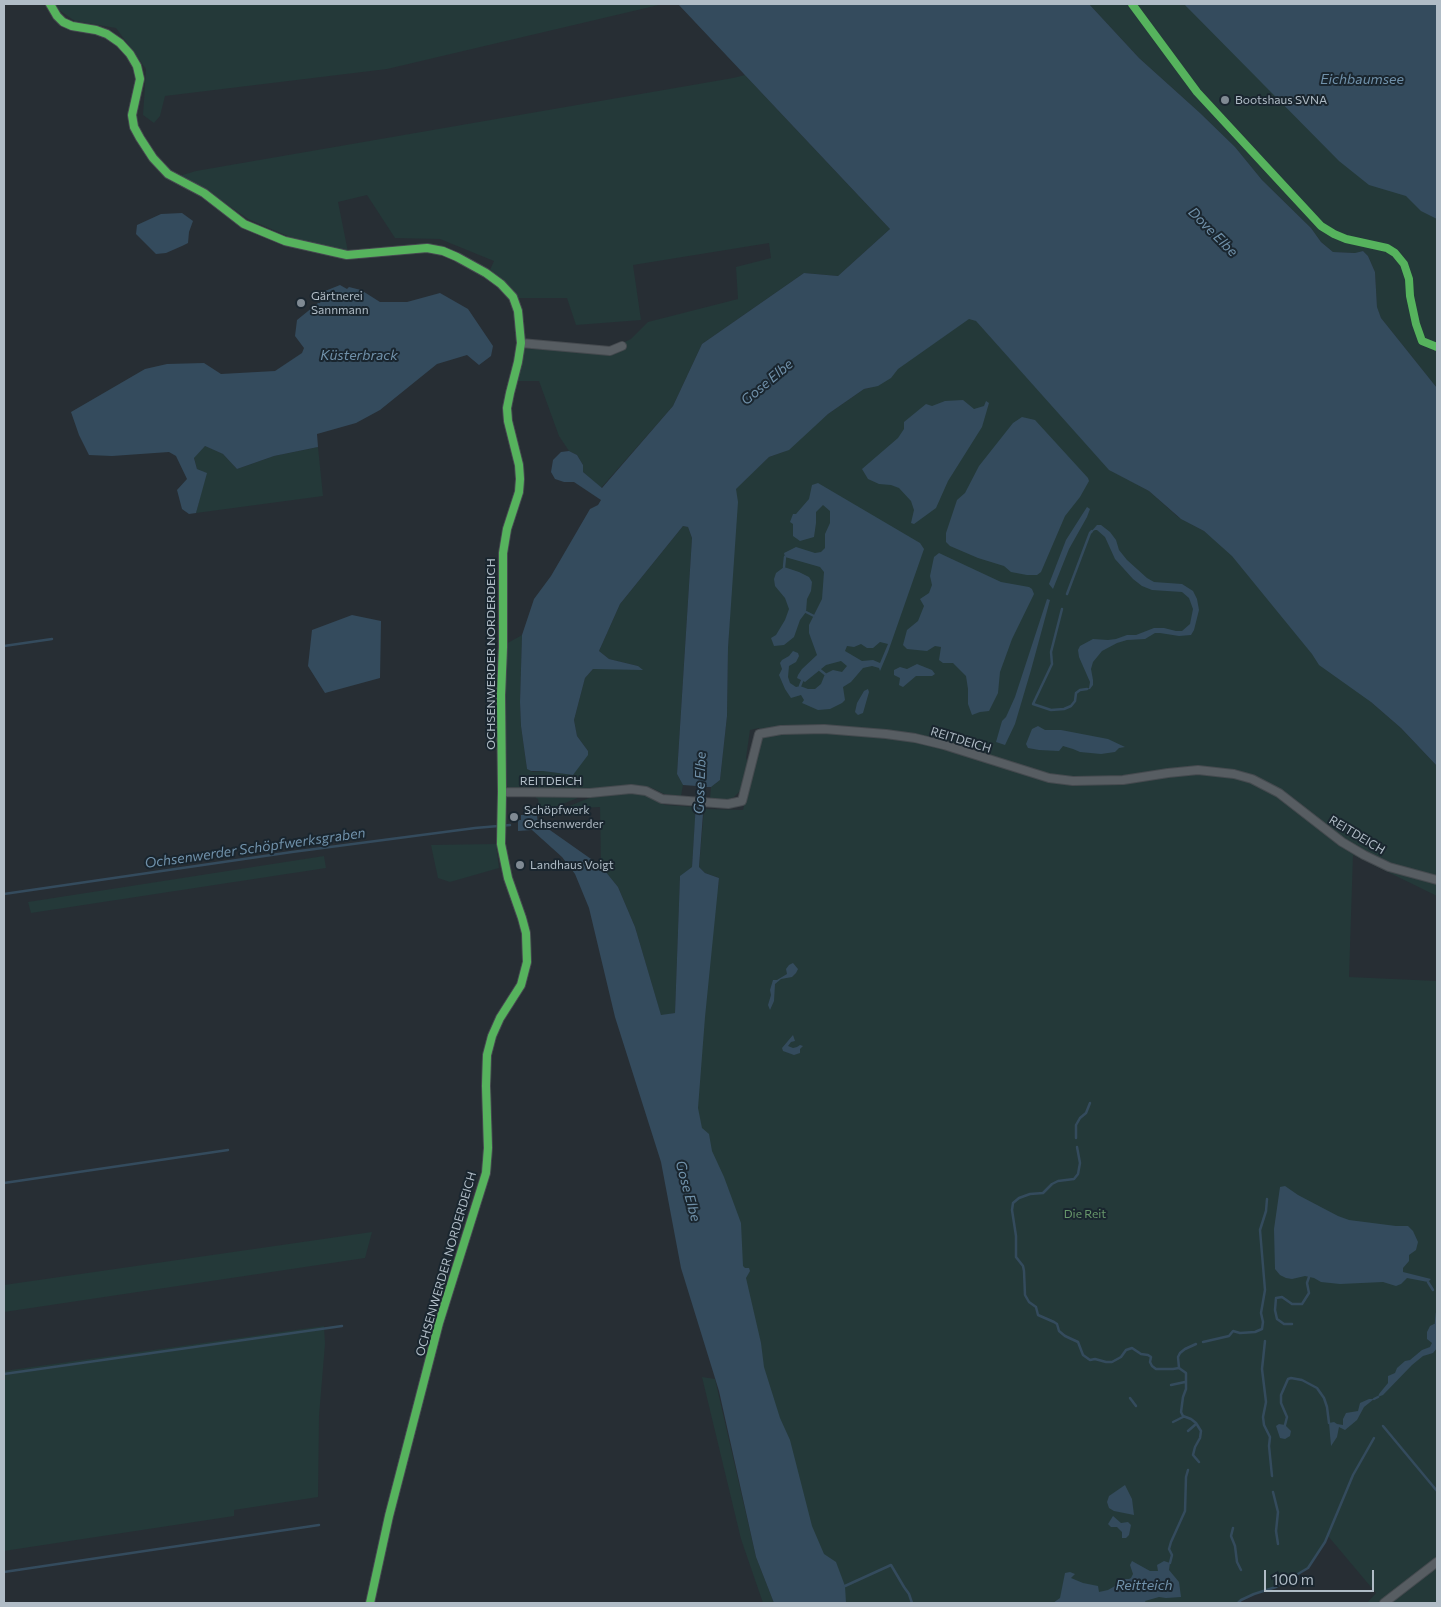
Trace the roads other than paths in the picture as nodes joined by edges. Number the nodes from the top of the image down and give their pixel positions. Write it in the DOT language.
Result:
graph roads {
  1 [pos="50,4"];
  2 [pos="521,344"];
  3 [pos="622,346"];
  4 [pos="502,792"];
  5 [pos="1437,880"];
  6 [pos="1437,1562"];
  7 [pos="370,1603"];
  8 [pos="1384,1603"];
  1 -- 2 [label="street, OCHSENWERDER NORDERDEICH"];
  2 -- 3 [label="street"];
  2 -- 4 [label="street, OCHSENWERDER NORDERDEICH"];
  4 -- 5 [label="street, REITDEICH"];
  4 -- 7 [label="street, OCHSENWERDER NORDERDEICH"];
  6 -- 8 [label="street"];
}
